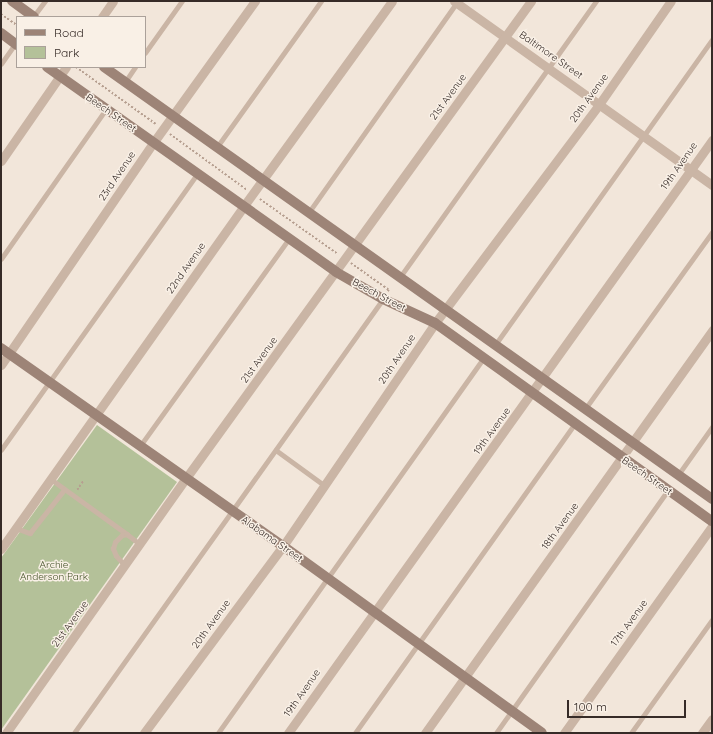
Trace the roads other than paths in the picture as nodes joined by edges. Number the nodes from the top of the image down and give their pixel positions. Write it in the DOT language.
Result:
graph roads {
  1 [pos="12,1"];
  2 [pos="45,1"];
  3 [pos="113,1"];
  4 [pos="182,1"];
  5 [pos="255,1"];
  6 [pos="321,1"];
  7 [pos="392,1"];
  8 [pos="531,1"];
  9 [pos="596,1"];
  10 [pos="671,1"];
  11 [pos="456,2"];
  12 [pos="33,16"];
  13 [pos="35,16"];
  14 [pos="103,16"];
  15 [pos="1,33"];
  16 [pos="505,37"];
  17 [pos="712,40"];
  18 [pos="16,44"];
  19 [pos="146,52"];
  20 [pos="1,64"];
  21 [pos="549,67"];
  22 [pos="48,68"];
  23 [pos="65,68"];
  24 [pos="105,68"];
  25 [pos="134,68"];
  26 [pos="60,76"];
  27 [pos="125,82"];
  28 [pos="600,103"];
  29 [pos="106,109"];
  30 [pos="173,115"];
  31 [pos="644,135"];
  32 [pos="712,140"];
  33 [pos="153,143"];
  34 [pos="217,147"];
  35 [pos="1,160"];
  36 [pos="690,169"];
  37 [pos="197,174"];
  38 [pos="263,180"];
  39 [pos="712,185"];
  40 [pos="243,207"];
  41 [pos="308,212"];
  42 [pos="712,232"];
  43 [pos="288,239"];
  44 [pos="356,246"];
  45 [pos="1,259"];
  46 [pos="336,272"];
  47 [pos="400,277"];
  48 [pos="383,299"];
  49 [pos="445,309"];
  50 [pos="434,323"];
  51 [pos="712,330"];
  52 [pos="495,344"];
  53 [pos="1,348"];
  54 [pos="10,354"];
  55 [pos="483,359"];
  56 [pos="1,366"];
  57 [pos="543,379"];
  58 [pos="50,382"];
  59 [pos="532,395"];
  60 [pos="585,409"];
  61 [pos="97,415"];
  62 [pos="574,424"];
  63 [pos="712,426"];
  64 [pos="633,443"];
  65 [pos="140,446"];
  66 [pos="1,450"];
  67 [pos="276,450"];
  68 [pos="622,458"];
  69 [pos="678,475"];
  70 [pos="186,478"];
  71 [pos="51,479"];
  72 [pos="324,485"];
  73 [pos="64,490"];
  74 [pos="668,490"];
  75 [pos="712,499"];
  76 [pos="233,512"];
  77 [pos="712,521"];
  78 [pos="712,526"];
  79 [pos="16,528"];
  80 [pos="127,534"];
  81 [pos="140,544"];
  82 [pos="283,546"];
  83 [pos="1,549"];
  84 [pos="125,566"];
  85 [pos="328,579"];
  86 [pos="373,611"];
  87 [pos="712,620"];
  88 [pos="418,644"];
  89 [pos="465,677"];
  90 [pos="511,711"];
  91 [pos="712,719"];
  92 [pos="6,733"];
  93 [pos="74,733"];
  94 [pos="144,733"];
  95 [pos="218,733"];
  96 [pos="288,733"];
  97 [pos="355,733"];
  98 [pos="425,733"];
  99 [pos="496,733"];
  100 [pos="542,733"];
  101 [pos="564,733"];
  102 [pos="631,733"];
  103 [pos="702,733"];
  1 -- 12 [label="street"];
  2 -- 13 [label="lane"];
  3 -- 14 [label="street"];
  4 -- 19 [label="lane"];
  5 -- 30 [label="street, 23rd Avenue"];
  6 -- 34 [label="lane"];
  7 -- 38 [label="street, 22nd Avenue"];
  8 -- 16 [label="street, 21st Avenue"];
  9 -- 21 [label="lane"];
  10 -- 28 [label="street, 20th Avenue"];
  11 -- 16 [label="street, Baltimore Street"];
  11 -- 41 [label="lane"];
  15 -- 18 [label="street"];
  16 -- 21 [label="street, Baltimore Street"];
  16 -- 44 [label="street, 21st Avenue"];
  17 -- 31 [label="lane"];
  18 -- 20 [label="lane"];
  21 -- 28 [label="street, Baltimore Street"];
  21 -- 47 [label="lane"];
  22 -- 26 [label="street, Beech Street"];
  23 -- 26 [label="street"];
  24 -- 27 [label="street, Beech Street"];
  25 -- 27 [label="lane"];
  26 -- 29 [label="street, Beech Street"];
  26 -- 35 [label="street"];
  27 -- 30 [label="street, Beech Street"];
  28 -- 31 [label="street, Baltimore Street"];
  28 -- 49 [label="street, 20th Avenue"];
  29 -- 33 [label="street, Beech Street"];
  29 -- 45 [label="lane"];
  30 -- 33 [label="street, 23rd Avenue"];
  30 -- 34 [label="street, Beech Street"];
  31 -- 36 [label="street, Baltimore Street"];
  31 -- 52 [label="lane"];
  32 -- 36 [label="street, 19th Avenue"];
  33 -- 37 [label="street, Beech Street"];
  33 -- 54 [label="street, 23rd Avenue"];
  34 -- 38 [label="street, Beech Street"];
  36 -- 39 [label="street, Baltimore Street"];
  36 -- 57 [label="street, 19th Avenue"];
  37 -- 40 [label="street, Beech Street"];
  37 -- 58 [label="lane"];
  38 -- 40 [label="street, 22nd Avenue"];
  38 -- 41 [label="street, Beech Street"];
  40 -- 43 [label="street, Beech Street"];
  40 -- 61 [label="street, 22nd Avenue"];
  41 -- 44 [label="street, Beech Street"];
  42 -- 60 [label="lane"];
  43 -- 46 [label="street, Beech Street"];
  43 -- 65 [label="lane"];
  44 -- 46 [label="street, 21st Avenue"];
  44 -- 47 [label="street, Beech Street"];
  46 -- 48 [label="street, Beech Street"];
  46 -- 70 [label="street, 21st Avenue"];
  47 -- 49 [label="street, Beech Street"];
  48 -- 50 [label="street, Beech Street"];
  48 -- 67 [label="lane"];
  49 -- 50 [label="street, 20th Avenue"];
  49 -- 52 [label="street, Beech Street"];
  50 -- 55 [label="street, Beech Street"];
  50 -- 72 [label="street, 20th Avenue"];
  51 -- 64 [label="street, 18th Avenue"];
  52 -- 57 [label="street, Beech Street"];
  53 -- 54 [label="street, Alabama Street"];
  54 -- 56 [label="street, 23rd Avenue"];
  54 -- 58 [label="street, Alabama Street"];
  55 -- 59 [label="street, Beech Street"];
  55 -- 85 [label="lane"];
  57 -- 59 [label="street, 19th Avenue"];
  57 -- 60 [label="street, Beech Street"];
  58 -- 61 [label="street, Alabama Street"];
  58 -- 66 [label="lane"];
  59 -- 62 [label="street, Beech Street"];
  59 -- 86 [label="street, 19th Avenue"];
  60 -- 64 [label="street, Beech Street"];
  61 -- 65 [label="street, Alabama Street"];
  61 -- 71 [label="street, 22nd Avenue"];
  62 -- 68 [label="street, Beech Street"];
  62 -- 88 [label="lane"];
  63 -- 69 [label="lane"];
  64 -- 68 [label="street, 18th Avenue"];
  64 -- 69 [label="street, Beech Street"];
  65 -- 70 [label="street, Alabama Street"];
  67 -- 72 [label="lane"];
  67 -- 76 [label="lane"];
  68 -- 74 [label="street, Beech Street"];
  68 -- 89 [label="street, 18th Avenue"];
  69 -- 75 [label="street, Beech Street"];
  70 -- 76 [label="street, Alabama Street"];
  70 -- 81 [label="street, 21st Avenue"];
  71 -- 73 [label="lane"];
  71 -- 79 [label="street, 22nd Avenue"];
  72 -- 82 [label="street, 20th Avenue"];
  73 -- 79 [label="lane"];
  73 -- 80 [label="lane"];
  74 -- 77 [label="street, Beech Street"];
  74 -- 90 [label="lane"];
  76 -- 82 [label="street, Alabama Street"];
  76 -- 93 [label="lane"];
  78 -- 101 [label="street, 17th Avenue"];
  79 -- 83 [label="street, 22nd Avenue"];
  80 -- 81 [label="lane"];
  80 -- 84 [label="lane"];
  81 -- 84 [label="street, 21st Avenue"];
  82 -- 85 [label="street, Alabama Street"];
  82 -- 94 [label="street, 20th Avenue"];
  84 -- 92 [label="street, 21st Avenue"];
  85 -- 86 [label="street, Alabama Street"];
  85 -- 95 [label="lane"];
  86 -- 88 [label="street, Alabama Street"];
  86 -- 96 [label="street, 19th Avenue"];
  87 -- 102 [label="lane"];
  88 -- 89 [label="street, Alabama Street"];
  88 -- 97 [label="lane"];
  89 -- 90 [label="street, Alabama Street"];
  89 -- 98 [label="street, 18th Avenue"];
  90 -- 99 [label="lane"];
  90 -- 100 [label="street, Alabama Street"];
  91 -- 103 [label="street"];
}
